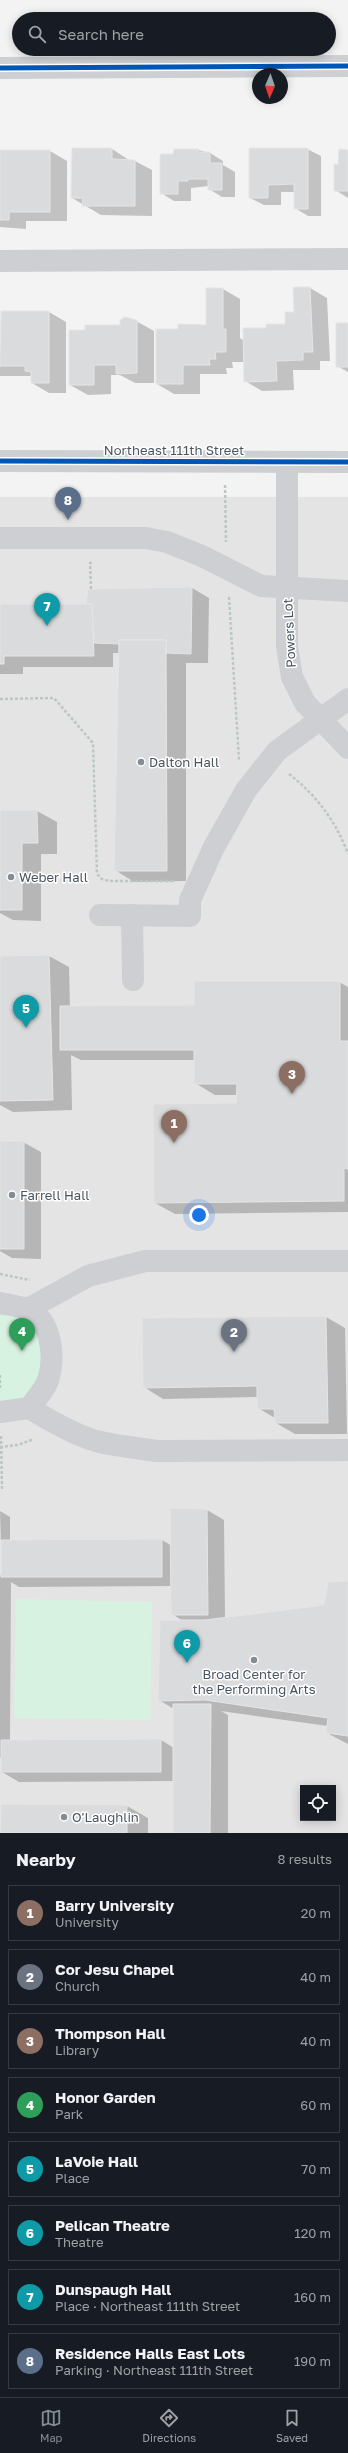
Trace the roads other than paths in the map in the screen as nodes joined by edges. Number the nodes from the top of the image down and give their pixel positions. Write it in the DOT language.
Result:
graph roads {
  1 [pos="348,66"];
  2 [pos="0,68"];
  3 [pos="348,259"];
  4 [pos="0,261"];
  5 [pos="0,461"];
  6 [pos="287,462"];
  7 [pos="348,462"];
  8 [pos="0,538"];
  9 [pos="287,578"];
  10 [pos="348,591"];
  11 [pos="348,699"];
  12 [pos="319,718"];
  13 [pos="348,748"];
  14 [pos="100,915"];
  15 [pos="132,915"];
  16 [pos="133,980"];
  17 [pos="348,1261"];
  18 [pos="0,1303"];
  19 [pos="28,1309"];
  20 [pos="29,1408"];
  21 [pos="0,1412"];
  22 [pos="348,1450"];
  1 -- 2 [label="street"];
  3 -- 4 [label="street"];
  5 -- 6 [label="street, Northeast 111th Street"];
  6 -- 7 [label="street, Northeast 111th Street"];
  6 -- 9 [label="street, Powers Lot"];
  8 -- 9 [label="street"];
  9 -- 10 [label="street"];
  9 -- 12 [label="street, Powers Lot"];
  11 -- 12 [label="street"];
  12 -- 13 [label="street, Powers Lot"];
  12 -- 15 [label="street"];
  14 -- 15 [label="street"];
  15 -- 16 [label="street"];
  17 -- 19 [label="street"];
  18 -- 19 [label="street"];
  19 -- 20 [label="street"];
  20 -- 21 [label="street"];
  20 -- 22 [label="street"];
}
